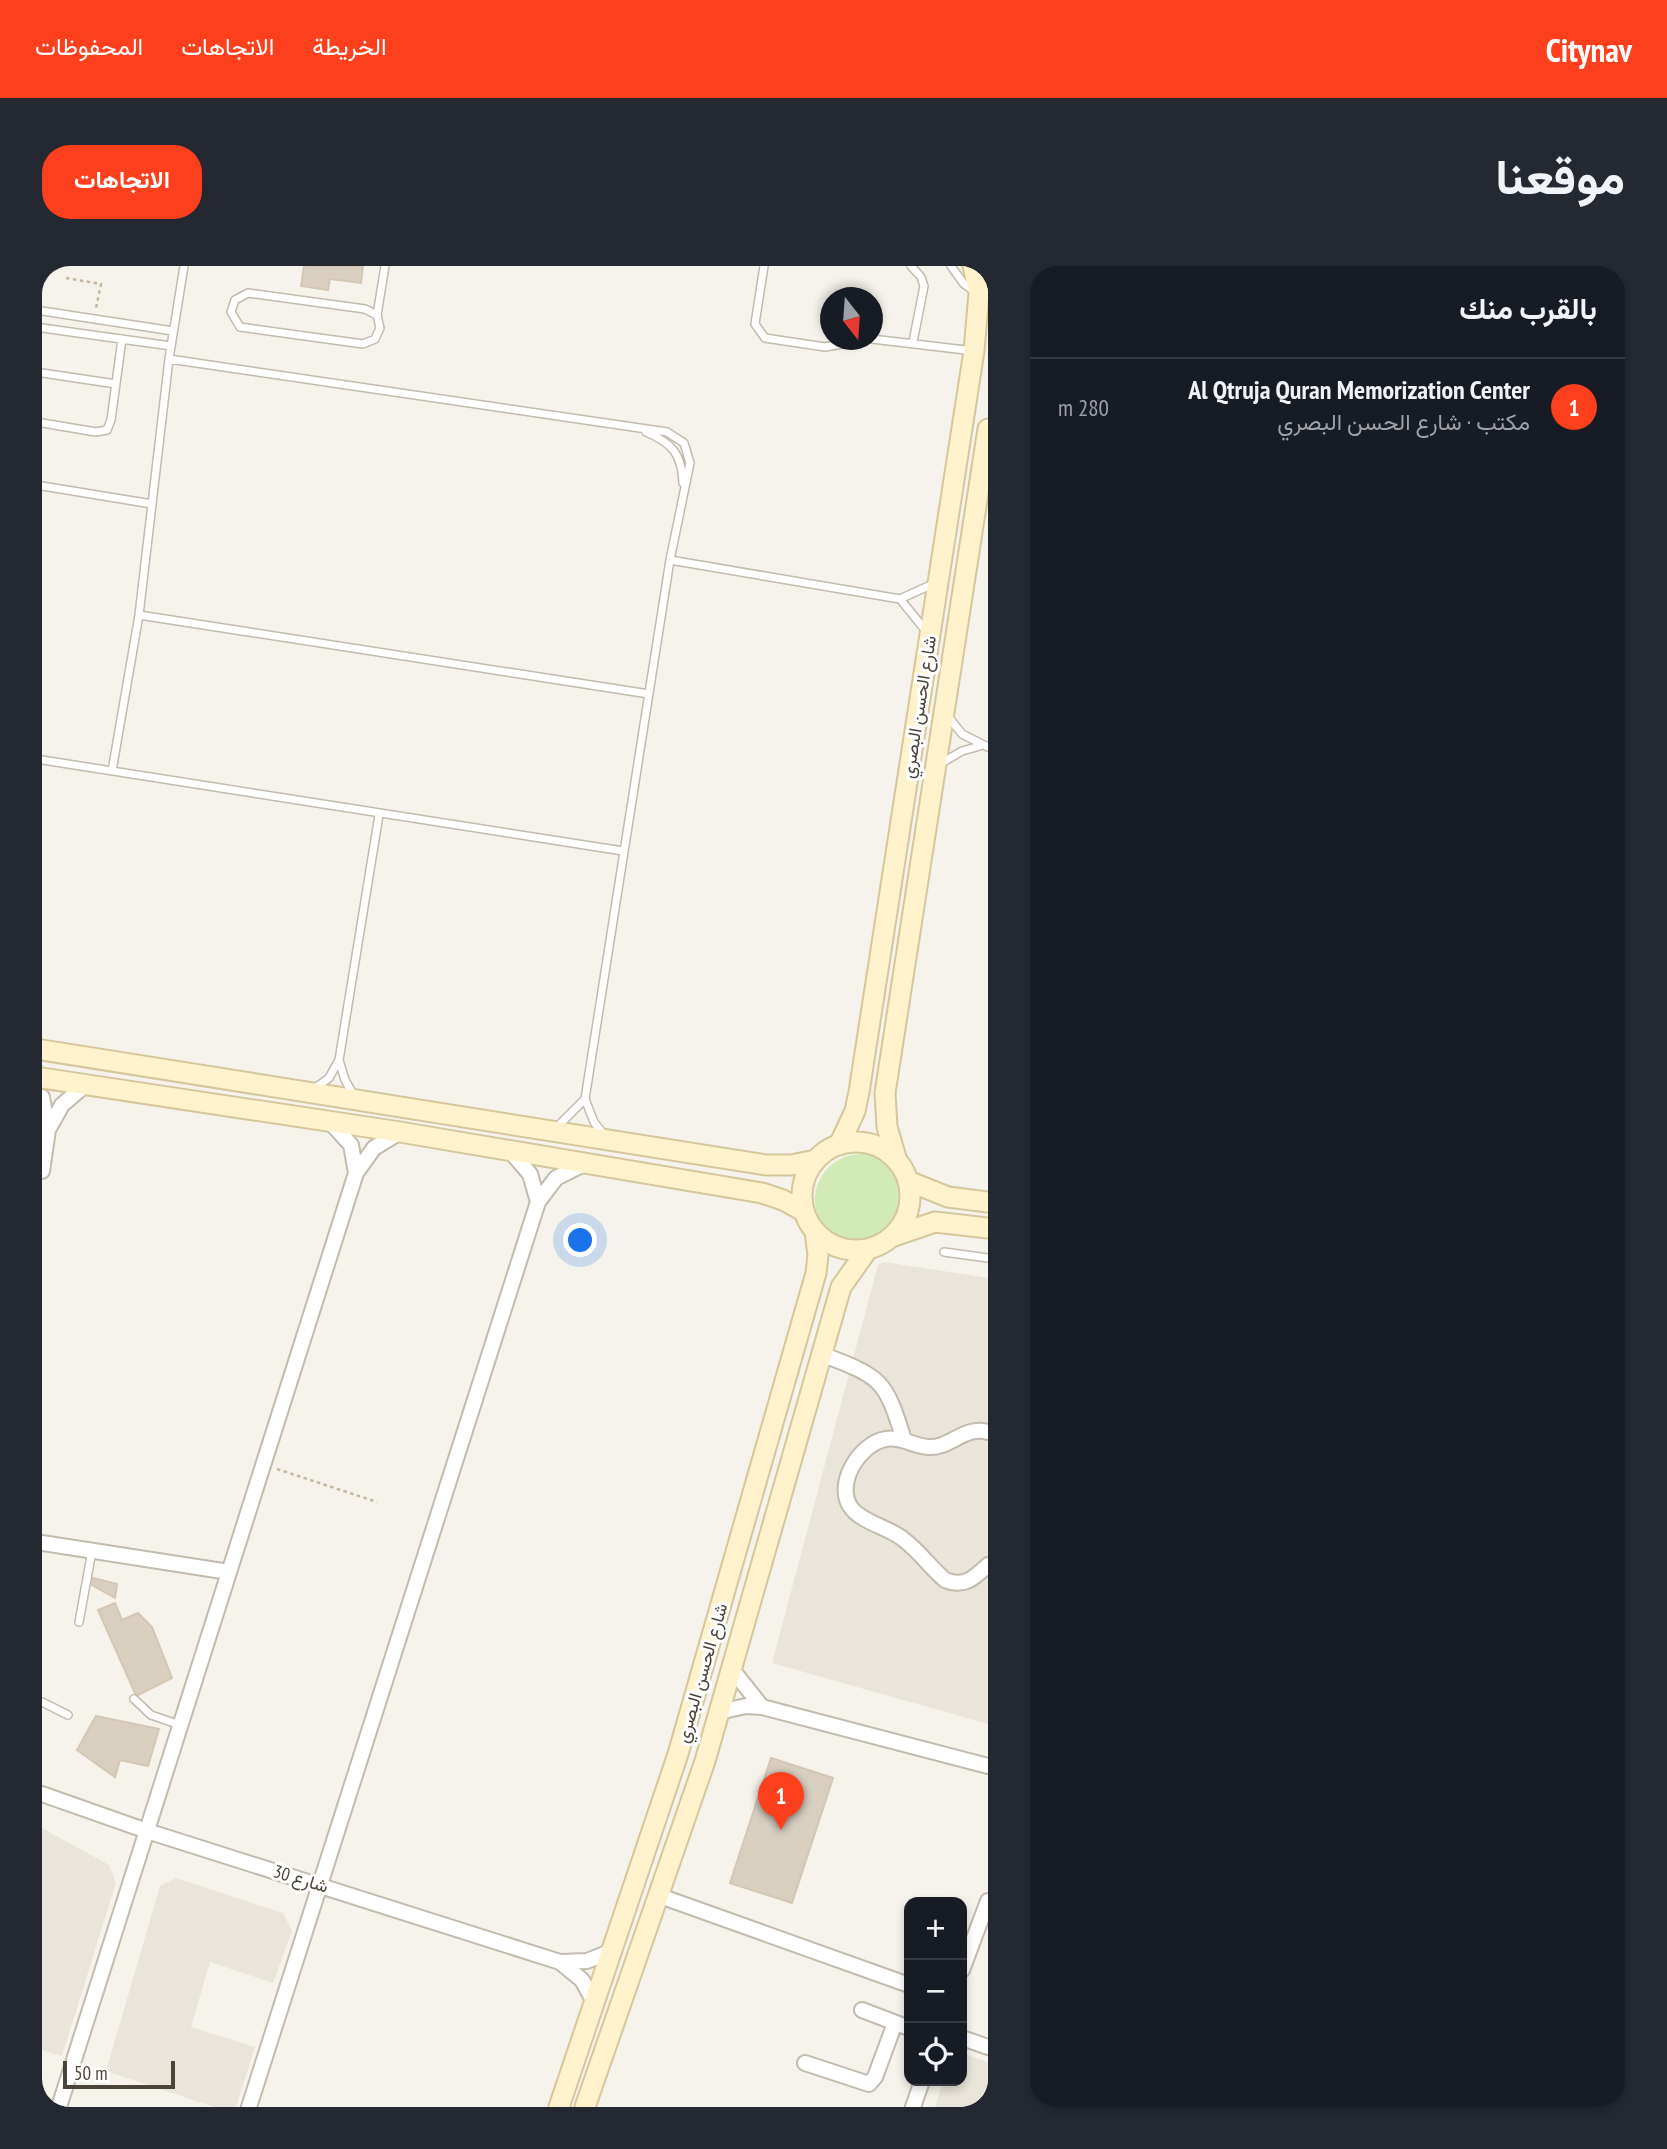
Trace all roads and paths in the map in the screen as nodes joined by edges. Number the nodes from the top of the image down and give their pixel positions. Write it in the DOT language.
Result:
graph roads {
  1 [pos="184,266"];
  2 [pos="385,266"];
  3 [pos="764,266"];
  4 [pos="911,266"];
  5 [pos="951,266"];
  6 [pos="973,266"];
  7 [pos="66,278"];
  8 [pos="979,293"];
  9 [pos="42,311"];
  10 [pos="377,315"];
  11 [pos="94,319"];
  12 [pos="42,328"];
  13 [pos="173,331"];
  14 [pos="121,339"];
  15 [pos="883,340"];
  16 [pos="913,342"];
  17 [pos="171,346"];
  18 [pos="820,346"];
  19 [pos="975,351"];
  20 [pos="169,359"];
  21 [pos="42,373"];
  22 [pos="116,384"];
  23 [pos="42,423"];
  24 [pos="988,429"];
  25 [pos="42,486"];
  26 [pos="152,504"];
  27 [pos="670,560"];
  28 [pos="939,580"];
  29 [pos="900,599"];
  30 [pos="139,615"];
  31 [pos="930,638"];
  32 [pos="649,694"];
  33 [pos="945,711"];
  34 [pos="984,746"];
  35 [pos="42,760"];
  36 [pos="936,769"];
  37 [pos="112,771"];
  38 [pos="379,815"];
  39 [pos="623,851"];
  40 [pos="42,1050"];
  41 [pos="339,1060"];
  42 [pos="42,1077"];
  43 [pos="84,1086"];
  44 [pos="311,1090"];
  45 [pos="42,1097"];
  46 [pos="356,1098"];
  47 [pos="585,1099"];
  48 [pos="332,1124"];
  49 [pos="48,1130"];
  50 [pos="400,1132"];
  51 [pos="548,1132"];
  52 [pos="609,1141"];
  53 [pos="839,1145"];
  54 [pos="511,1153"];
  55 [pos="816,1160"];
  56 [pos="897,1161"];
  57 [pos="584,1164"];
  58 [pos="42,1171"];
  59 [pos="356,1172"];
  60 [pos="908,1181"];
  61 [pos="538,1202"];
  62 [pos="988,1202"];
  63 [pos="803,1212"];
  64 [pos="988,1228"];
  65 [pos="815,1232"];
  66 [pos="893,1236"];
  67 [pos="868,1249"];
  68 [pos="944,1252"];
  69 [pos="988,1258"];
  70 [pos="821,1354"];
  71 [pos="988,1432"];
  72 [pos="904,1440"];
  73 [pos="264,1465"];
  74 [pos="377,1502"];
  75 [pos="42,1544"];
  76 [pos="92,1551"];
  77 [pos="988,1565"];
  78 [pos="229,1572"];
  79 [pos="79,1622"];
  80 [pos="731,1668"];
  81 [pos="134,1699"];
  82 [pos="42,1702"];
  83 [pos="762,1707"];
  84 [pos="719,1712"];
  85 [pos="68,1715"];
  86 [pos="181,1725"];
  87 [pos="988,1766"];
  88 [pos="42,1794"];
  89 [pos="147,1831"];
  90 [pos="320,1885"];
  91 [pos="660,1896"];
  92 [pos="988,1901"];
  93 [pos="612,1951"];
  94 [pos="966,1960"];
  95 [pos="560,1962"];
  96 [pos="904,1982"];
  97 [pos="595,2004"];
  98 [pos="862,2010"];
  99 [pos="902,2026"];
  100 [pos="967,2040"];
  101 [pos="988,2047"];
  102 [pos="805,2063"];
  103 [pos="573,2070"];
  104 [pos="920,2086"];
  105 [pos="59,2107"];
  106 [pos="249,2107"];
  107 [pos="559,2107"];
  108 [pos="570,2107"];
  109 [pos="585,2107"];
  110 [pos="914,2107"];
  1 -- 13 [label="lane"];
  2 -- 10 [label="lane"];
  3 -- 18 [label="lane"];
  4 -- 16 [label="lane"];
  5 -- 8 [label="lane"];
  6 -- 8 [label="street, شارع الحسن البصري"];
  7 -- 11 [label="path"];
  8 -- 19 [label="street, شارع الحسن البصري"];
  9 -- 11 [label="lane"];
  10 -- 10 [label="lane"];
  11 -- 13 [label="lane"];
  12 -- 14 [label="lane"];
  13 -- 17 [label="lane"];
  14 -- 17 [label="lane"];
  14 -- 22 [label="lane"];
  15 -- 16 [label="lane"];
  16 -- 19 [label="lane"];
  17 -- 20 [label="lane"];
  19 -- 28 [label="street, شارع الحسن البصري"];
  20 -- 26 [label="lane"];
  20 -- 27 [label="lane"];
  21 -- 22 [label="lane"];
  22 -- 23 [label="lane"];
  24 -- 33 [label="street, شارع الحسن البصري"];
  25 -- 26 [label="lane"];
  26 -- 30 [label="lane"];
  27 -- 29 [label="lane"];
  27 -- 32 [label="lane"];
  28 -- 29 [label="lane"];
  28 -- 31 [label="street, شارع الحسن البصري"];
  29 -- 31 [label="lane"];
  30 -- 32 [label="lane"];
  30 -- 37 [label="lane"];
  31 -- 53 [label="street, شارع الحسن البصري"];
  32 -- 39 [label="lane"];
  33 -- 34 [label="lane"];
  33 -- 36 [label="street, شارع الحسن البصري"];
  34 -- 36 [label="lane"];
  35 -- 37 [label="lane"];
  36 -- 56 [label="street, شارع الحسن البصري"];
  37 -- 38 [label="lane"];
  38 -- 39 [label="lane"];
  38 -- 41 [label="lane"];
  39 -- 47 [label="lane"];
  40 -- 44 [label="street"];
  41 -- 44 [label="lane"];
  41 -- 46 [label="lane"];
  42 -- 43 [label="street"];
  43 -- 48 [label="street"];
  43 -- 49 [label="street"];
  44 -- 46 [label="street"];
  45 -- 49 [label="street"];
  46 -- 51 [label="street"];
  47 -- 51 [label="lane"];
  47 -- 52 [label="lane"];
  48 -- 50 [label="street"];
  48 -- 59 [label="street"];
  49 -- 58 [label="street"];
  50 -- 54 [label="street"];
  50 -- 59 [label="street"];
  51 -- 52 [label="street"];
  52 -- 55 [label="street"];
  53 -- 55 [label="street"];
  53 -- 56 [label="street"];
  54 -- 57 [label="street"];
  54 -- 61 [label="street"];
  55 -- 63 [label="street"];
  56 -- 60 [label="street"];
  57 -- 61 [label="street"];
  57 -- 63 [label="street"];
  59 -- 73 [label="street"];
  60 -- 62 [label="street"];
  60 -- 66 [label="street"];
  61 -- 90 [label="street"];
  63 -- 65 [label="street"];
  64 -- 66 [label="street"];
  65 -- 67 [label="street"];
  65 -- 93 [label="street, شارع الحسن البصري"];
  66 -- 67 [label="street"];
  67 -- 70 [label="street, شارع الحسن البصري"];
  68 -- 69 [label="lane"];
  70 -- 72 [label="street"];
  70 -- 80 [label="street, شارع الحسن البصري"];
  71 -- 72 [label="street"];
  72 -- 77 [label="street"];
  73 -- 74 [label="path"];
  73 -- 78 [label="street"];
  75 -- 76 [label="street"];
  76 -- 78 [label="street"];
  76 -- 79 [label="lane"];
  78 -- 86 [label="street"];
  80 -- 83 [label="street"];
  80 -- 84 [label="street, شارع الحسن البصري"];
  81 -- 86 [label="lane"];
  82 -- 85 [label="lane"];
  83 -- 84 [label="street"];
  83 -- 87 [label="street"];
  84 -- 91 [label="street, شارع الحسن البصري"];
  86 -- 89 [label="street"];
  88 -- 89 [label="street, شارع 30"];
  89 -- 90 [label="street, شارع 30"];
  89 -- 105 [label="street"];
  90 -- 95 [label="street, شارع 30"];
  90 -- 106 [label="street"];
  91 -- 96 [label="street"];
  91 -- 109 [label="street, شارع الحسن البصري"];
  92 -- 94 [label="street"];
  93 -- 95 [label="street, شارع 30"];
  93 -- 97 [label="street, شارع الحسن البصري"];
  95 -- 97 [label="street, شارع 30"];
  97 -- 103 [label="street, شارع الحسن البصري"];
  98 -- 99 [label="street"];
  99 -- 102 [label="street"];
  100 -- 101 [label="street"];
  103 -- 107 [label="street, شارع الحسن البصري"];
  103 -- 108 [label="street"];
  104 -- 110 [label="street"];
}
